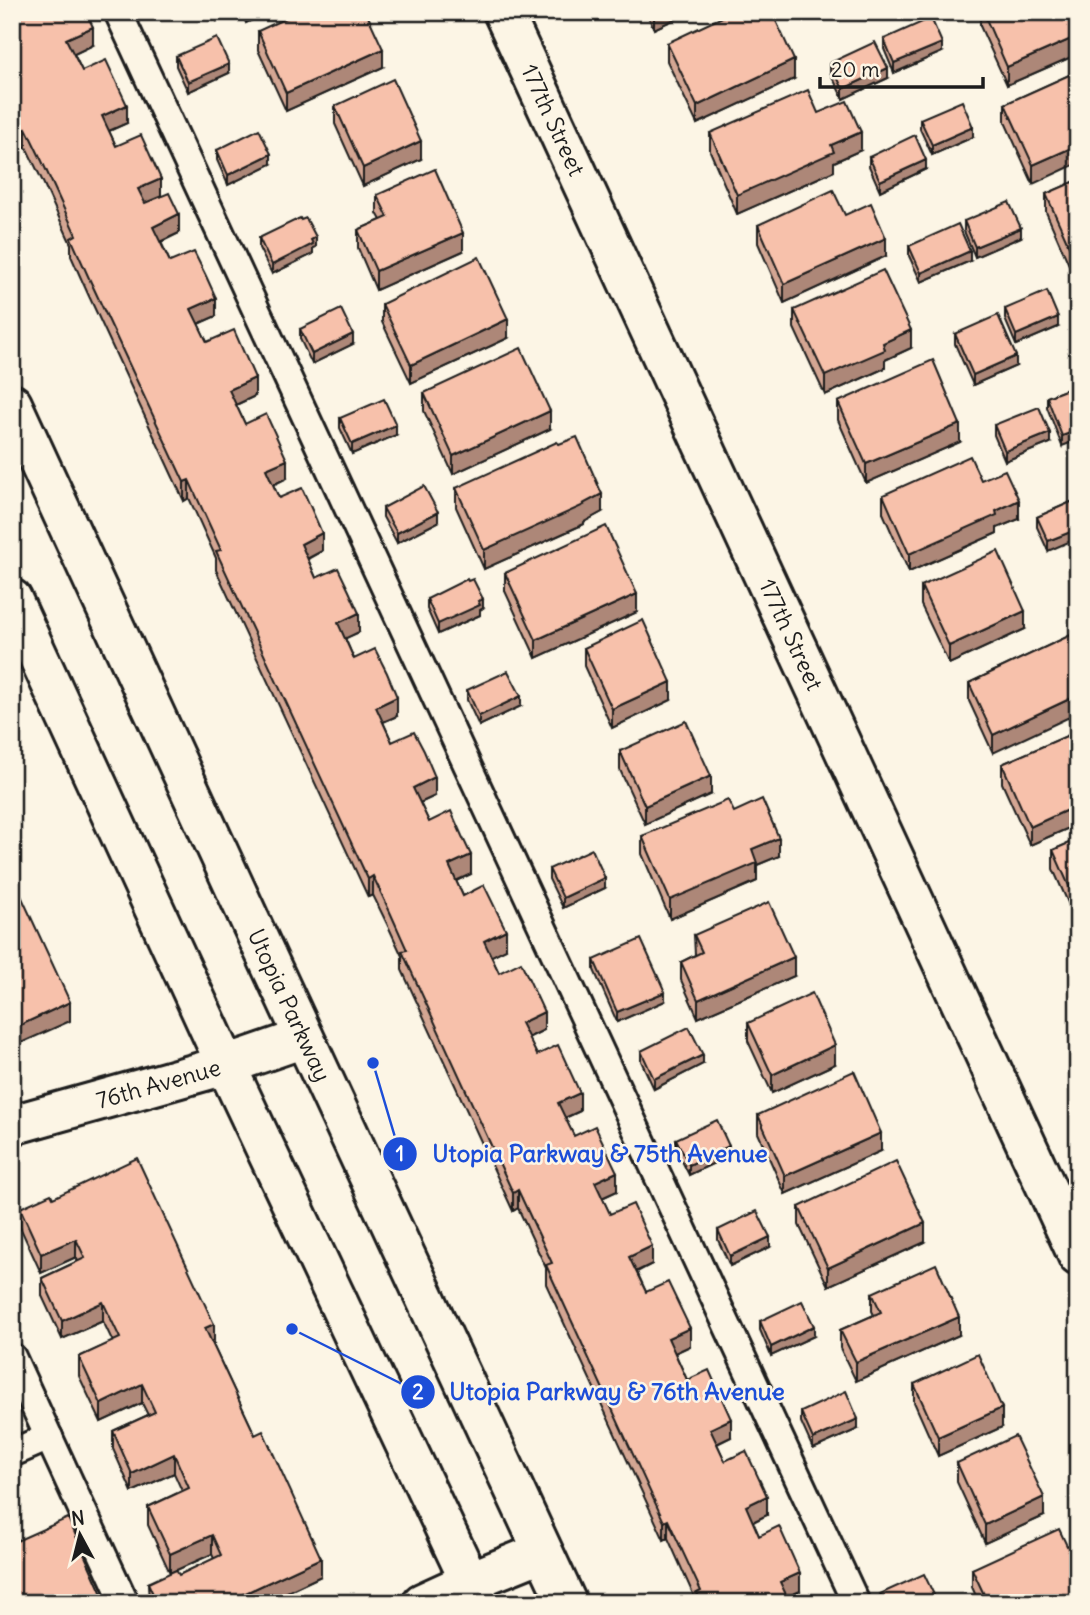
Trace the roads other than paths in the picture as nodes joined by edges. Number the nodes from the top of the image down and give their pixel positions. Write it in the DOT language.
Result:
graph roads {
  1 [pos="118,12"];
  2 [pos="503,12"];
  3 [pos="12,404"];
  4 [pos="12,599"];
  5 [pos="304,1038"];
  6 [pos="226,1065"];
  7 [pos="12,1125"];
  8 [pos="1078,1256"];
  9 [pos="12,1357"];
  10 [pos="49,1437"];
  11 [pos="12,1453"];
  12 [pos="542,1552"];
  13 [pos="475,1592"];
  14 [pos="125,1603"];
  15 [pos="422,1603"];
  16 [pos="567,1603"];
  17 [pos="856,1603"];
  1 -- 17 [label="lane"];
  2 -- 8 [label="main road, 177th Street"];
  3 -- 5 [label="main road, Utopia Parkway"];
  4 -- 6 [label="main road"];
  5 -- 6 [label="main road, 76th Avenue"];
  5 -- 12 [label="main road, Utopia Parkway"];
  6 -- 7 [label="main road, 76th Avenue"];
  6 -- 13 [label="main road"];
  9 -- 10 [label="lane"];
  10 -- 11 [label="lane"];
  10 -- 14 [label="lane"];
  12 -- 13 [label="main road"];
  12 -- 16 [label="main road, Utopia Parkway"];
  13 -- 15 [label="main road"];
}
